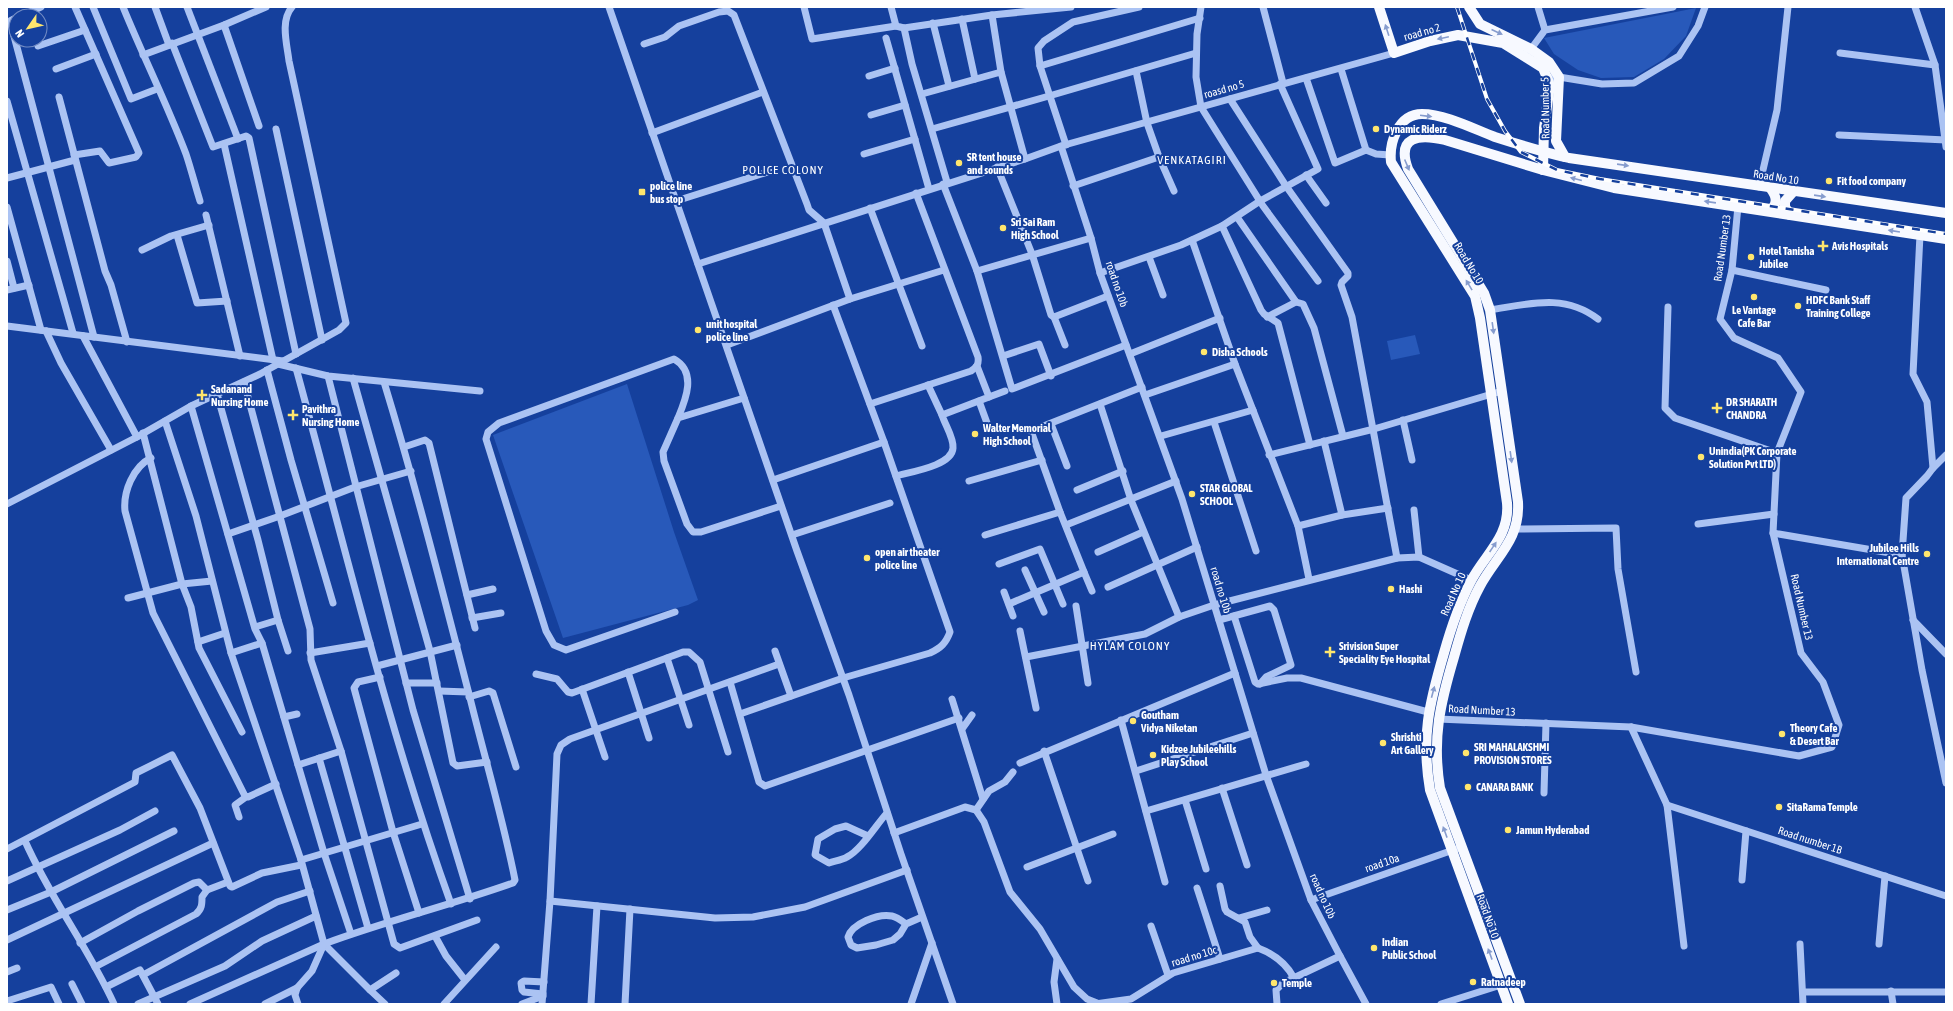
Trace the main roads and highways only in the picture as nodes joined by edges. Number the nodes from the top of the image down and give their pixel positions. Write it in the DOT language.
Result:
graph roads {
  1 [pos="1379,7"];
  2 [pos="1469,7"];
  3 [pos="1480,24"];
  4 [pos="1481,38"];
  5 [pos="1528,53"];
  6 [pos="1554,77"];
  7 [pos="1543,153"];
  8 [pos="1565,157"];
  9 [pos="1543,170"];
  10 [pos="1771,189"];
  11 [pos="1794,192"];
  12 [pos="1769,211"];
  13 [pos="1946,213"];
  14 [pos="1790,215"];
  15 [pos="1946,239"];
  16 [pos="1456,849"];
  17 [pos="1508,1004"];
  18 [pos="1520,1004"];
  4 -- 1 [label="main road, road no 2, one-way"];
  2 -- 3 [label="main road"];
  3 -- 4 [label="main road"];
  3 -- 5 [label="main road, Road Number 5, one-way"];
  4 -- 5 [label="main road, Road Number 5"];
  5 -- 6 [label="main road, Road Number 5"];
  6 -- 7 [label="main road, Road Number 5"];
  6 -- 8 [label="main road, Road Number 5"];
  7 -- 8 [label="main road, Road No 10"];
  7 -- 9 [label="main road, Road Number 5"];
  16 -- 7 [label="main road, Road No 10, one-way"];
  8 -- 10 [label="main road, Road No 10, one-way"];
  12 -- 9 [label="main road, Road No 10, one-way"];
  9 -- 16 [label="main road, Road No 10, one-way"];
  10 -- 11 [label="main road, Road No 10"];
  10 -- 12 [label="main road"];
  11 -- 13 [label="main road, Road No 10, one-way"];
  11 -- 14 [label="main road"];
  12 -- 14 [label="main road, Road No 10"];
  15 -- 14 [label="main road, Road No 10, one-way"];
  17 -- 16 [label="main road, Road No 10, one-way"];
  16 -- 18 [label="main road, Road No 10"];
}
